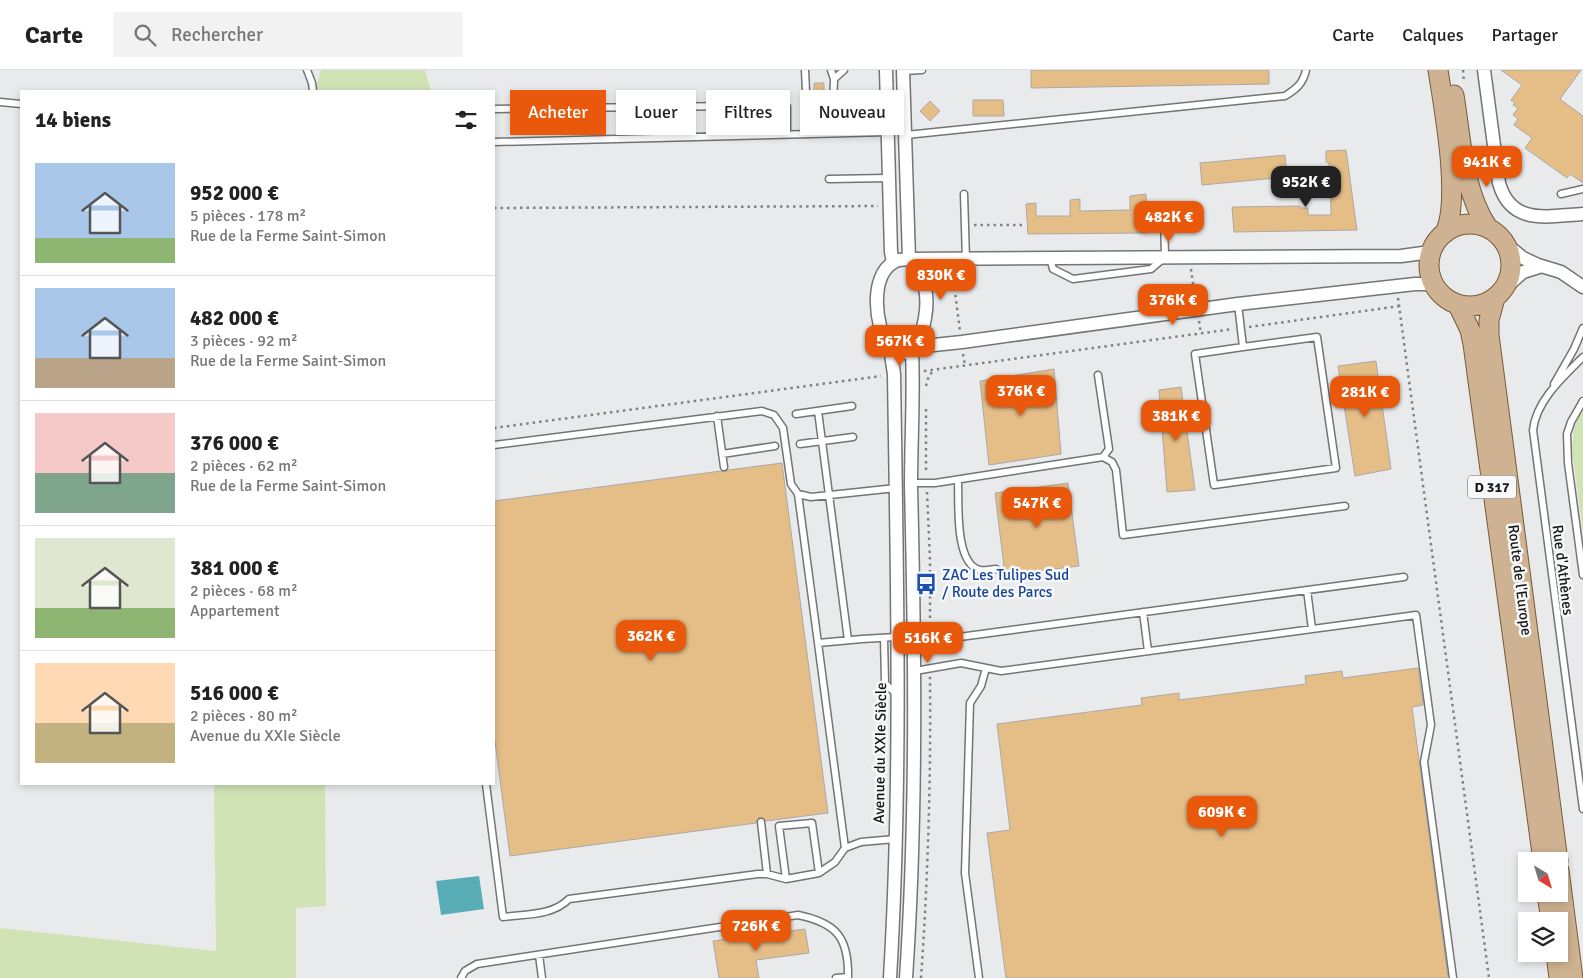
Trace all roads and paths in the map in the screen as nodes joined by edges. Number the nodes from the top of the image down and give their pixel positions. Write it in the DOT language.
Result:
graph roads {
  1 [pos="307,70"];
  2 [pos="805,70"];
  3 [pos="831,70"];
  4 [pos="844,70"];
  5 [pos="886,70"];
  6 [pos="904,70"];
  7 [pos="922,70"];
  8 [pos="1306,70"];
  9 [pos="1438,70"];
  10 [pos="1451,70"];
  11 [pos="1484,70"];
  12 [pos="834,79"];
  13 [pos="313,90"];
  14 [pos="806,90"];
  15 [pos="834,90"];
  16 [pos="887,90"];
  17 [pos="0,102"];
  18 [pos="20,104"];
  19 [pos="495,109"];
  20 [pos="760,135"];
  21 [pos="888,135"];
  22 [pos="906,135"];
  23 [pos="733,136"];
  24 [pos="495,142"];
  25 [pos="889,178"];
  26 [pos="829,179"];
  27 [pos="1583,189"];
  28 [pos="964,194"];
  29 [pos="1561,194"];
  30 [pos="890,206"];
  31 [pos="495,208"];
  32 [pos="1184,213"];
  33 [pos="1583,214"];
  34 [pos="965,225"];
  35 [pos="1023,225"];
  36 [pos="1488,228"];
  37 [pos="1444,233"];
  38 [pos="1506,246"];
  39 [pos="1432,250"];
  40 [pos="1165,257"];
  41 [pos="1190,257"];
  42 [pos="1050,258"];
  43 [pos="910,260"];
  44 [pos="950,260"];
  45 [pos="966,260"];
  46 [pos="893,262"];
  47 [pos="1547,266"];
  48 [pos="1396,286"];
  49 [pos="1434,286"];
  50 [pos="1583,287"];
  51 [pos="1500,293"];
  52 [pos="1238,304"];
  53 [pos="1458,305"];
  54 [pos="1400,306"];
  55 [pos="1197,309"];
  56 [pos="1240,328"];
  57 [pos="1583,328"];
  58 [pos="1201,334"];
  59 [pos="962,342"];
  60 [pos="1242,347"];
  61 [pos="890,348"];
  62 [pos="913,348"];
  63 [pos="1583,357"];
  64 [pos="965,364"];
  65 [pos="913,372"];
  66 [pos="894,374"];
  67 [pos="1098,375"];
  68 [pos="1546,397"];
  69 [pos="1583,400"];
  70 [pos="852,406"];
  71 [pos="818,411"];
  72 [pos="796,414"];
  73 [pos="717,416"];
  74 [pos="495,428"];
  75 [pos="853,436"];
  76 [pos="822,441"];
  77 [pos="800,444"];
  78 [pos="495,445"];
  79 [pos="775,446"];
  80 [pos="722,454"];
  81 [pos="1103,457"];
  82 [pos="724,467"];
  83 [pos="958,480"];
  84 [pos="911,483"];
  85 [pos="896,488"];
  86 [pos="798,494"];
  87 [pos="829,495"];
  88 [pos="1345,506"];
  89 [pos="996,569"];
  90 [pos="1583,576"];
  91 [pos="1404,577"];
  92 [pos="1307,590"];
  93 [pos="1143,612"];
  94 [pos="1312,630"];
  95 [pos="890,638"];
  96 [pos="848,640"];
  97 [pos="818,643"];
  98 [pos="914,643"];
  99 [pos="1148,651"];
  100 [pos="986,668"];
  101 [pos="915,672"];
  102 [pos="486,785"];
  103 [pos="1583,809"];
  104 [pos="761,822"];
  105 [pos="895,839"];
  106 [pos="845,848"];
  107 [pos="1542,852"];
  108 [pos="1557,852"];
  109 [pos="819,873"];
  110 [pos="767,874"];
  111 [pos="786,879"];
  112 [pos="1563,902"];
  113 [pos="539,955"];
  114 [pos="1557,962"];
  115 [pos="848,977"];
  116 [pos="460,978"];
  117 [pos="542,978"];
  118 [pos="836,978"];
  119 [pos="890,978"];
  120 [pos="906,978"];
  121 [pos="979,978"];
  122 [pos="1453,978"];
  123 [pos="1489,978"];
  124 [pos="1559,978"];
  125 [pos="1573,978"];
  1 -- 13 [label="lane"];
  2 -- 14 [label="lane"];
  3 -- 12 [label="lane"];
  4 -- 12 [label="lane"];
  5 -- 16 [label="street"];
  6 -- 7 [label="lane"];
  6 -- 22 [label="street"];
  8 -- 22 [label="lane"];
  9 -- 37 [label="main road"];
  10 -- 36 [label="main road"];
  11 -- 33 [label="street"];
  12 -- 15 [label="lane"];
  17 -- 18 [label="lane"];
  19 -- 23 [label="lane"];
  20 -- 23 [label="lane"];
  21 -- 25 [label="street"];
  22 -- 43 [label="street"];
  23 -- 24 [label="lane"];
  25 -- 26 [label="lane"];
  25 -- 30 [label="street"];
  27 -- 29 [label="lane"];
  28 -- 34 [label="lane"];
  30 -- 31 [label="path"];
  30 -- 46 [label="street"];
  32 -- 40 [label="lane"];
  34 -- 35 [label="path"];
  34 -- 45 [label="lane"];
  36 -- 37 [label="main road"];
  36 -- 38 [label="main road"];
  37 -- 39 [label="main road"];
  38 -- 47 [label="street"];
  38 -- 51 [label="main road"];
  39 -- 41 [label="street"];
  39 -- 49 [label="main road"];
  40 -- 41 [label="street"];
  40 -- 42 [label="street"];
  40 -- 42 [label="lane"];
  41 -- 55 [label="path"];
  42 -- 45 [label="street"];
  43 -- 44 [label="street"];
  43 -- 46 [label="street"];
  43 -- 62 [label="street"];
  44 -- 45 [label="street"];
  44 -- 59 [label="path"];
  46 -- 61 [label="street, Avenue du XXIe Siècle"];
  47 -- 50 [label="street"];
  47 -- 51 [label="street"];
  48 -- 49 [label="street"];
  48 -- 52 [label="street"];
  48 -- 54 [label="path"];
  49 -- 53 [label="main road"];
  51 -- 53 [label="main road"];
  51 -- 108 [label="main road, Route de l'Europe / D 317"];
  52 -- 55 [label="street"];
  52 -- 56 [label="lane"];
  53 -- 107 [label="main road, Route de l'Europe / D 317"];
  54 -- 56 [label="path"];
  54 -- 123 [label="path"];
  55 -- 58 [label="path"];
  55 -- 59 [label="street"];
  56 -- 58 [label="path"];
  56 -- 60 [label="lane"];
  57 -- 68 [label="lane, Rue d'Athènes"];
  58 -- 64 [label="path"];
  59 -- 62 [label="street"];
  59 -- 64 [label="path"];
  60 -- 60 [label="lane"];
  61 -- 62 [label="street"];
  61 -- 66 [label="street, Avenue du XXIe Siècle"];
  62 -- 65 [label="street"];
  63 -- 68 [label="lane, Rue d'Athènes"];
  64 -- 65 [label="path"];
  65 -- 84 [label="street"];
  66 -- 74 [label="path"];
  66 -- 85 [label="street, Avenue du XXIe Siècle"];
  67 -- 81 [label="lane"];
  68 -- 103 [label="lane, Rue d'Athènes"];
  69 -- 90 [label="lane"];
  70 -- 71 [label="lane"];
  71 -- 72 [label="lane"];
  71 -- 76 [label="lane"];
  73 -- 78 [label="lane"];
  73 -- 80 [label="lane"];
  73 -- 86 [label="lane"];
  75 -- 76 [label="lane"];
  76 -- 77 [label="lane"];
  76 -- 87 [label="lane"];
  79 -- 80 [label="lane"];
  80 -- 82 [label="lane"];
  81 -- 83 [label="lane"];
  81 -- 88 [label="lane"];
  83 -- 84 [label="lane"];
  83 -- 89 [label="lane"];
  84 -- 98 [label="street"];
  85 -- 87 [label="lane"];
  85 -- 95 [label="street, Avenue du XXIe Siècle"];
  86 -- 87 [label="lane"];
  86 -- 97 [label="lane"];
  87 -- 96 [label="lane"];
  91 -- 92 [label="lane"];
  92 -- 93 [label="lane"];
  92 -- 94 [label="lane"];
  93 -- 98 [label="lane"];
  93 -- 99 [label="lane"];
  94 -- 99 [label="lane"];
  94 -- 122 [label="lane"];
  95 -- 96 [label="lane"];
  95 -- 105 [label="street, Avenue du XXIe Siècle"];
  96 -- 97 [label="lane"];
  97 -- 106 [label="lane"];
  98 -- 101 [label="street"];
  99 -- 100 [label="lane"];
  100 -- 101 [label="lane"];
  100 -- 121 [label="lane"];
  101 -- 120 [label="street"];
  102 -- 110 [label="lane"];
  104 -- 110 [label="lane"];
  105 -- 106 [label="lane"];
  105 -- 119 [label="street, Avenue du XXIe Siècle"];
  106 -- 109 [label="lane"];
  109 -- 111 [label="lane"];
  109 -- 111 [label="lane"];
  110 -- 111 [label="lane"];
  112 -- 125 [label="main road"];
  113 -- 115 [label="lane"];
  113 -- 116 [label="lane"];
  113 -- 117 [label="lane"];
  114 -- 124 [label="main road"];
  115 -- 118 [label="lane"];
}
